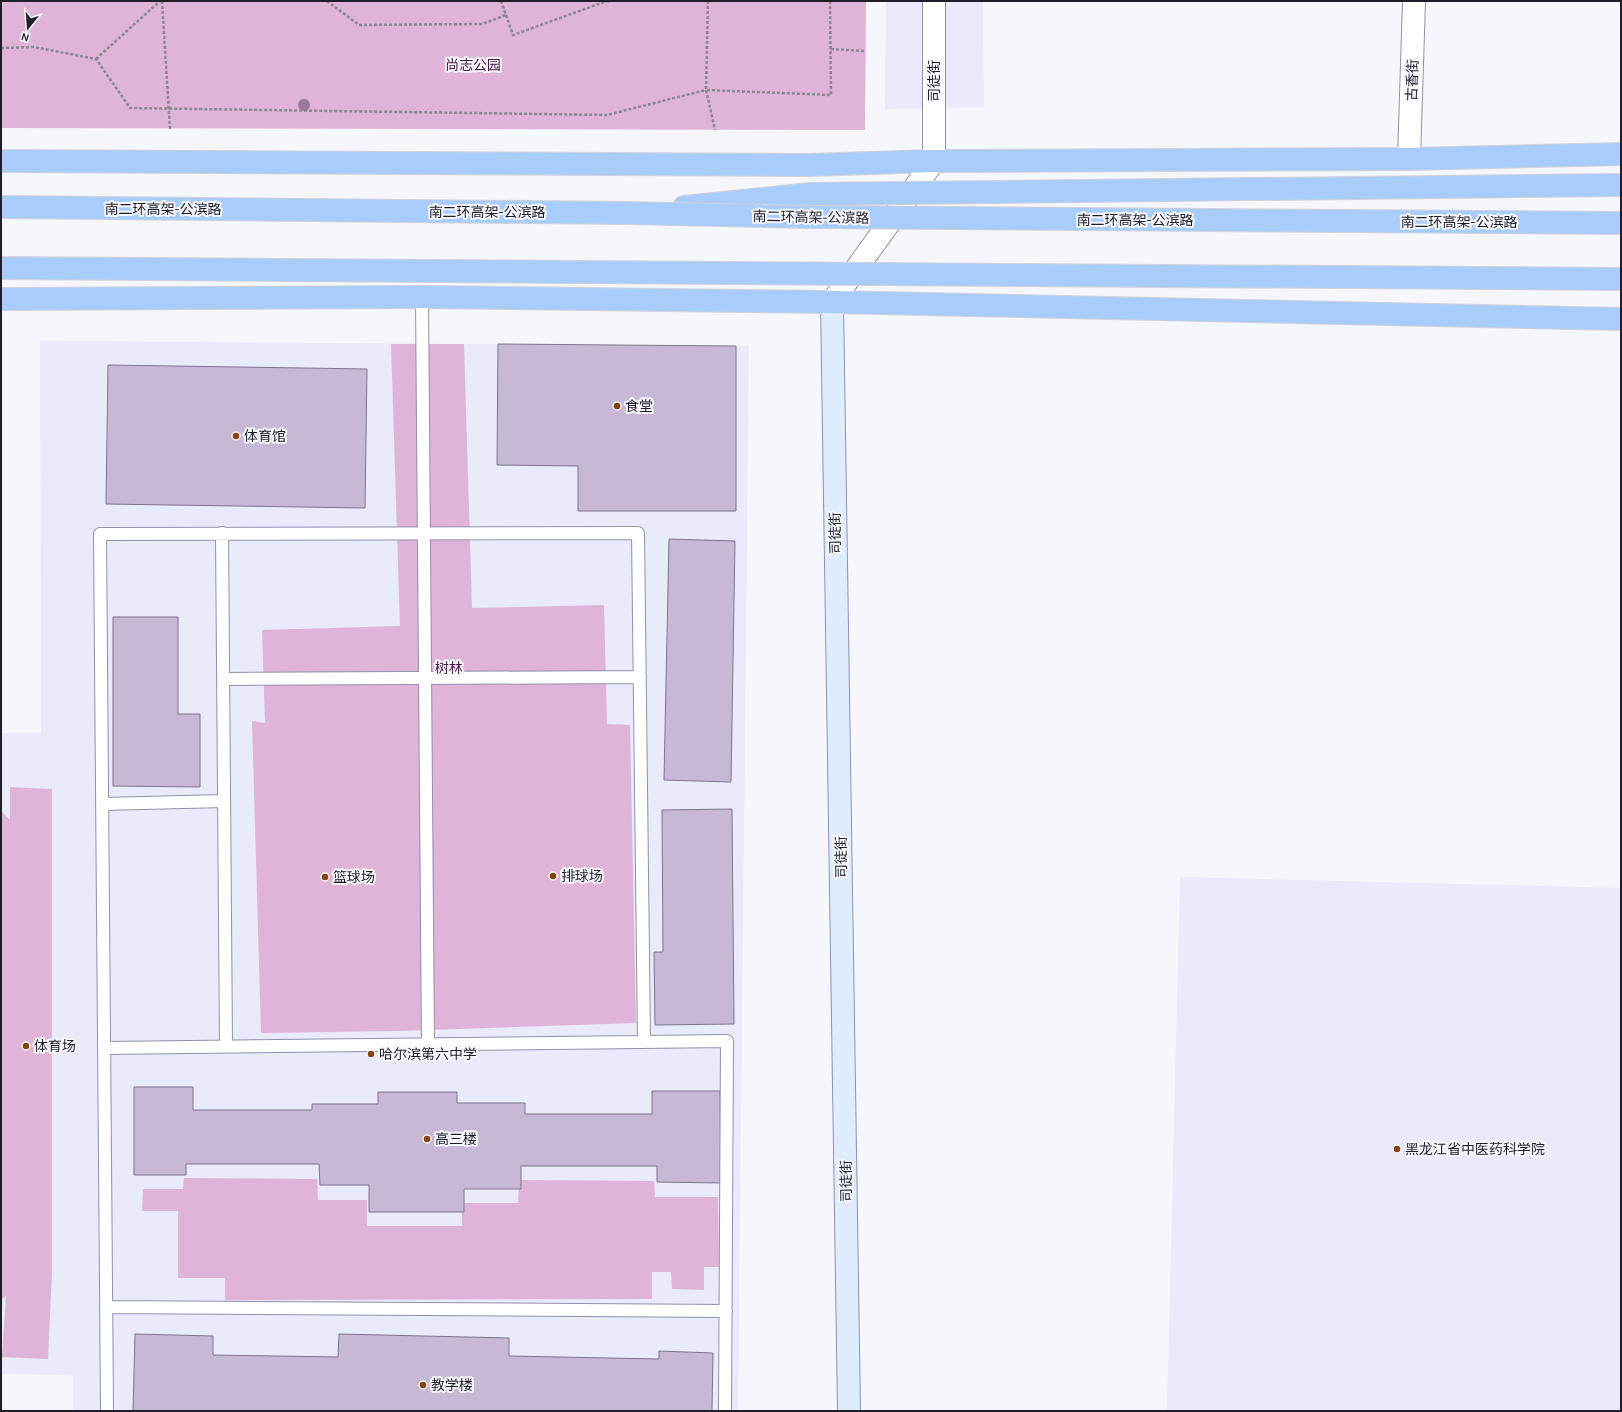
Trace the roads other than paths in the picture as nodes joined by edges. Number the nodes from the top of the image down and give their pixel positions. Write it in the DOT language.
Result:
graph roads {
  1 [pos="934,1"];
  2 [pos="1414,1"];
  3 [pos="1621,154"];
  4 [pos="1410,159"];
  5 [pos="1,161"];
  6 [pos="934,161"];
  7 [pos="1621,185"];
  8 [pos="1,207"];
  9 [pos="627,213"];
  10 [pos="1621,224"];
  11 [pos="1,268"];
  12 [pos="1621,279"];
  13 [pos="422,297"];
  14 [pos="1,299"];
  15 [pos="832,302"];
  16 [pos="1621,319"];
  17 [pos="222,533"];
  18 [pos="424,533"];
  19 [pos="640,677"];
  20 [pos="425,678"];
  21 [pos="223,679"];
  22 [pos="224,801"];
  23 [pos="102,804"];
  24 [pos="644,1042"];
  25 [pos="428,1044"];
  26 [pos="226,1046"];
  27 [pos="104,1048"];
  28 [pos="106,1307"];
  29 [pos="726,1311"];
  30 [pos="107,1411"];
  31 [pos="725,1411"];
  32 [pos="849,1411"];
  1 -- 6 [label="street, 司徒街"];
  2 -- 4 [label="street, 古香街"];
  3 -- 4 [label="highway"];
  4 -- 6 [label="highway"];
  5 -- 6 [label="highway"];
  6 -- 15 [label="street"];
  7 -- 9 [label="highway, bridge"];
  8 -- 9 [label="highway, 南二环高架-公滨路, bridge"];
  9 -- 10 [label="highway, 南二环高架-公滨路, bridge"];
  11 -- 12 [label="highway, bridge"];
  13 -- 14 [label="highway"];
  13 -- 15 [label="highway"];
  13 -- 18 [label="lane"];
  15 -- 16 [label="highway"];
  15 -- 32 [label="main road, 司徒街"];
  17 -- 18 [label="lane"];
  17 -- 21 [label="lane"];
  17 -- 23 [label="lane"];
  18 -- 19 [label="lane"];
  18 -- 20 [label="lane"];
  19 -- 20 [label="lane"];
  19 -- 24 [label="lane"];
  20 -- 21 [label="lane"];
  20 -- 25 [label="lane"];
  21 -- 22 [label="lane"];
  22 -- 23 [label="lane"];
  22 -- 26 [label="lane"];
  23 -- 27 [label="lane"];
  24 -- 25 [label="lane"];
  24 -- 29 [label="lane"];
  25 -- 26 [label="lane"];
  26 -- 27 [label="lane"];
  27 -- 28 [label="lane"];
  28 -- 29 [label="lane"];
  28 -- 30 [label="lane"];
  29 -- 31 [label="lane"];
}
